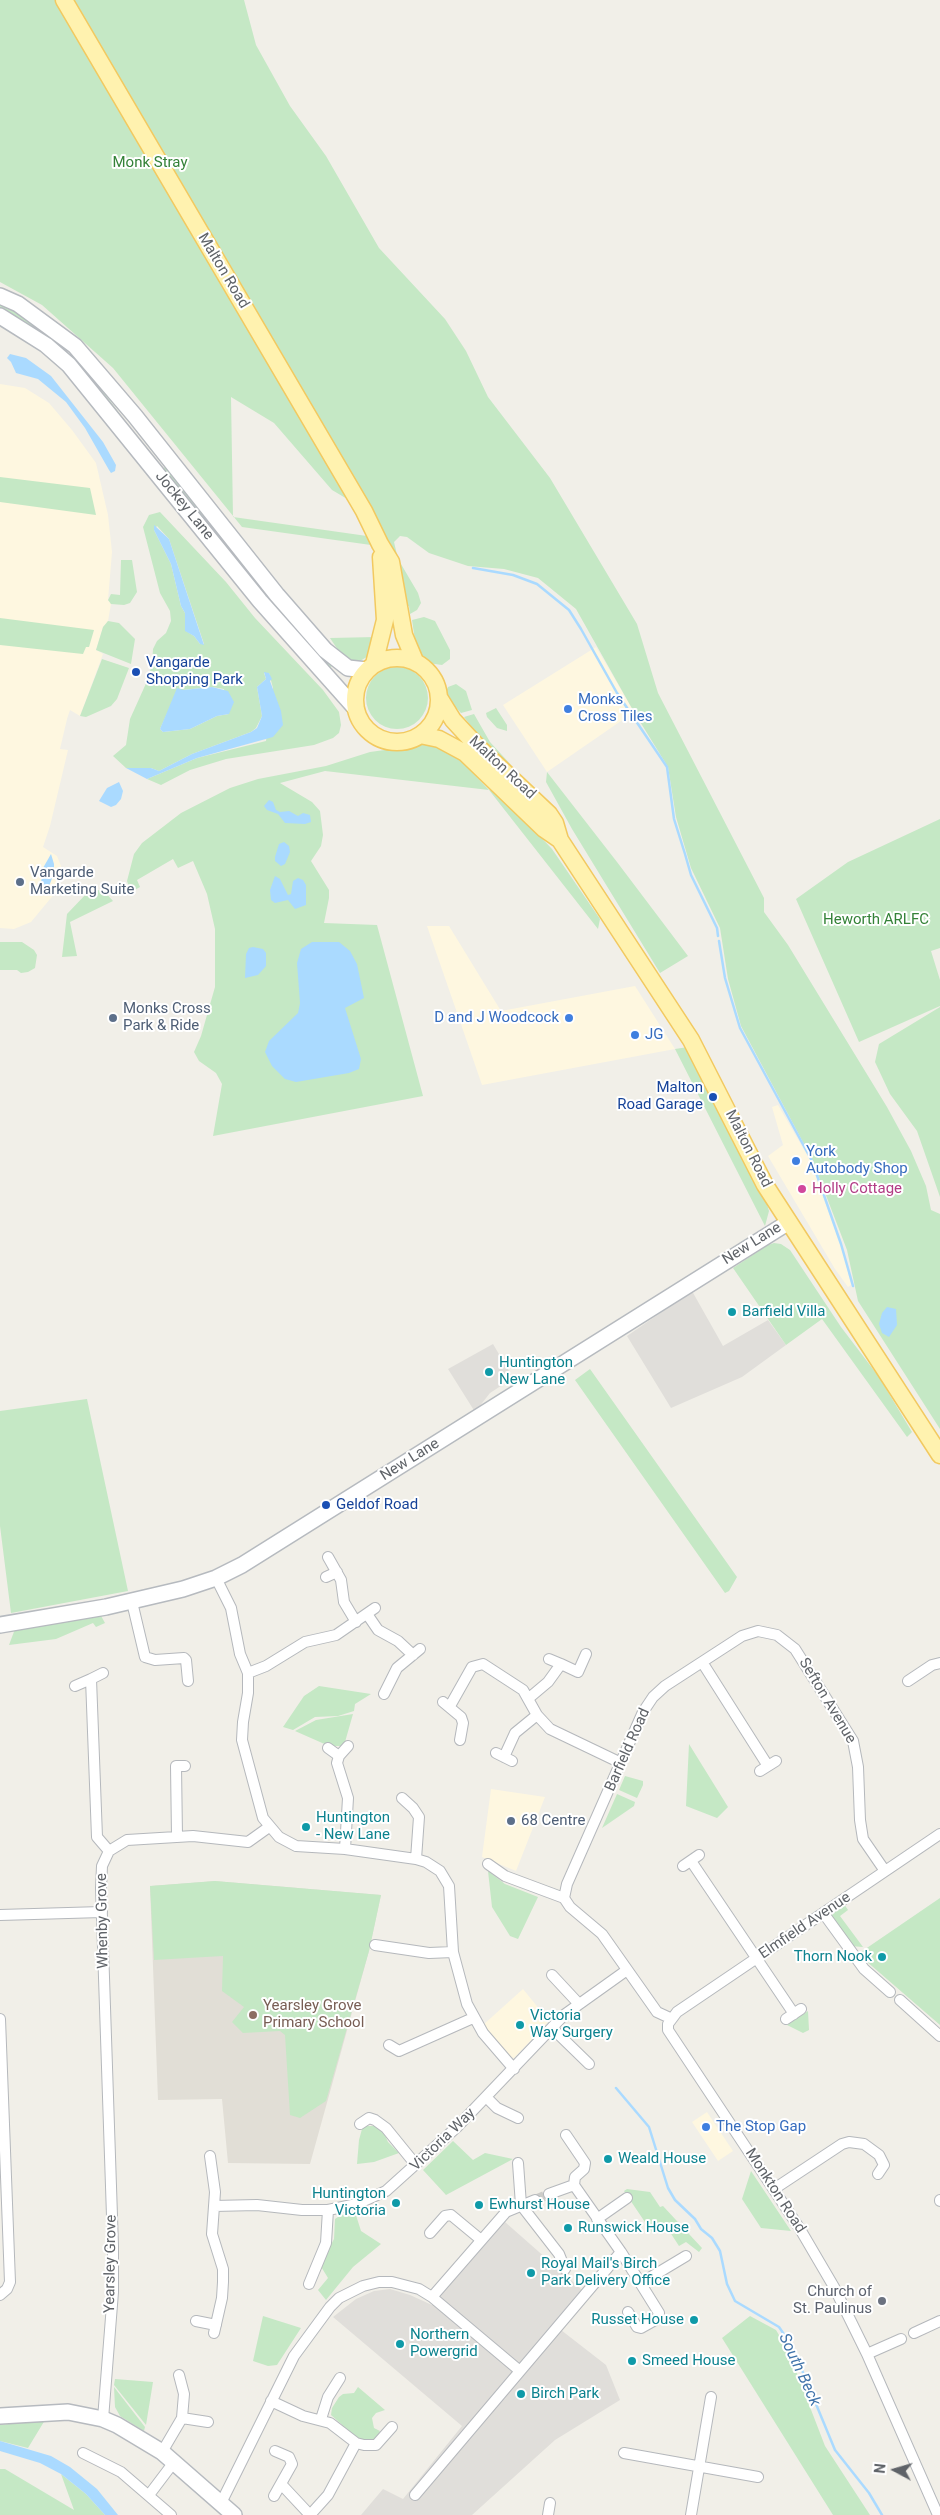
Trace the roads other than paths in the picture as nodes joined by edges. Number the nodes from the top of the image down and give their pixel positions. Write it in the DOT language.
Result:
graph roads {
  1 [pos="64,0"];
  2 [pos="0,296"];
  3 [pos="0,316"];
  4 [pos="135,416"];
  5 [pos="156,472"];
  6 [pos="380,544"];
  7 [pos="415,661"];
  8 [pos="370,667"];
  9 [pos="440,699"];
  10 [pos="356,709"];
  11 [pos="420,735"];
  12 [pos="560,840"];
  13 [pos="789,1222"];
  14 [pos="940,1455"];
  15 [pos="328,1556"];
  16 [pos="337,1572"];
  17 [pos="326,1577"];
  18 [pos="216,1578"];
  19 [pos="132,1602"];
  20 [pos="356,1622"];
  21 [pos="0,1625"];
  22 [pos="766,1632"];
  23 [pos="586,1654"];
  24 [pos="550,1659"];
  25 [pos="702,1662"];
  26 [pos="940,1663"];
  27 [pos="561,1664"];
  28 [pos="248,1672"];
  29 [pos="103,1673"];
  30 [pos="91,1680"];
  31 [pos="188,1681"];
  32 [pos="908,1681"];
  33 [pos="75,1686"];
  34 [pos="384,1694"];
  35 [pos="529,1698"];
  36 [pos="537,1715"];
  37 [pos="460,1740"];
  38 [pos="348,1746"];
  39 [pos="328,1748"];
  40 [pos="339,1756"];
  41 [pos="504,1757"];
  42 [pos="621,1763"];
  43 [pos="179,1764"];
  44 [pos="768,1766"];
  45 [pos="402,1798"];
  46 [pos="269,1827"];
  47 [pos="940,1834"];
  48 [pos="177,1836"];
  49 [pos="345,1849"];
  50 [pos="109,1851"];
  51 [pos="416,1859"];
  52 [pos="691,1861"];
  53 [pos="488,1864"];
  54 [pos="885,1871"];
  55 [pos="564,1898"];
  56 [pos="102,1912"];
  57 [pos="824,1914"];
  58 [pos="0,1915"];
  59 [pos="375,1945"];
  60 [pos="453,1952"];
  61 [pos="756,1959"];
  62 [pos="628,1970"];
  63 [pos="552,1975"];
  64 [pos="890,1992"];
  65 [pos="900,2000"];
  66 [pos="579,2004"];
  67 [pos="794,2014"];
  68 [pos="473,2018"];
  69 [pos="670,2018"];
  70 [pos="0,2019"];
  71 [pos="552,2028"];
  72 [pos="940,2036"];
  73 [pos="389,2045"];
  74 [pos="589,2064"];
  75 [pos="514,2069"];
  76 [pos="486,2098"];
  77 [pos="108,2108"];
  78 [pos="518,2118"];
  79 [pos="360,2124"];
  80 [pos="566,2135"];
  81 [pos="210,2156"];
  82 [pos="518,2163"];
  83 [pos="416,2165"];
  84 [pos="878,2174"];
  85 [pos="574,2184"];
  86 [pos="774,2189"];
  87 [pos="549,2194"];
  88 [pos="627,2198"];
  89 [pos="535,2200"];
  90 [pos="522,2205"];
  91 [pos="214,2206"];
  92 [pos="328,2210"];
  93 [pos="597,2218"];
  94 [pos="430,2233"];
  95 [pos="480,2239"];
  96 [pos="621,2252"];
  97 [pos="686,2256"];
  98 [pos="565,2268"];
  99 [pos="641,2283"];
  100 [pos="309,2284"];
  101 [pos="0,2295"];
  102 [pos="432,2297"];
  103 [pos="628,2312"];
  104 [pos="940,2320"];
  105 [pos="196,2321"];
  106 [pos="914,2333"];
  107 [pos="901,2339"];
  108 [pos="867,2354"];
  109 [pos="520,2371"];
  110 [pos="179,2375"];
  111 [pos="340,2378"];
  112 [pos="711,2397"];
  113 [pos="271,2401"];
  114 [pos="0,2416"];
  115 [pos="182,2418"];
  116 [pos="103,2419"];
  117 [pos="320,2419"];
  118 [pos="208,2422"];
  119 [pos="392,2427"];
  120 [pos="356,2443"];
  121 [pos="275,2451"];
  122 [pos="162,2452"];
  123 [pos="83,2453"];
  124 [pos="624,2453"];
  125 [pos="174,2462"];
  126 [pos="699,2466"];
  127 [pos="758,2477"];
  128 [pos="282,2485"];
  129 [pos="149,2495"];
  130 [pos="415,2495"];
  131 [pos="274,2496"];
  132 [pos="221,2503"];
  133 [pos="550,2503"];
  134 [pos="171,2515"];
  135 [pos="234,2515"];
  136 [pos="310,2515"];
  137 [pos="548,2515"];
  138 [pos="691,2515"];
  139 [pos="938,2515"];
  1 -- 6 [label="main road, Malton Road"];
  2 -- 4 [label="street, Jockey Lane"];
  3 -- 5 [label="street, Jockey Lane"];
  4 -- 5 [label="street"];
  4 -- 8 [label="street, Jockey Lane"];
  5 -- 10 [label="street, Jockey Lane"];
  6 -- 7 [label="main road, Malton Road"];
  6 -- 8 [label="main road, Malton Road"];
  7 -- 8 [label="main road"];
  7 -- 9 [label="main road"];
  8 -- 10 [label="main road"];
  9 -- 11 [label="main road"];
  9 -- 12 [label="main road, Malton Road"];
  10 -- 11 [label="main road"];
  11 -- 12 [label="main road, Malton Road"];
  12 -- 13 [label="main road, Malton Road"];
  13 -- 14 [label="main road, Malton Road"];
  13 -- 18 [label="street, New Lane"];
  15 -- 16 [label="street"];
  16 -- 17 [label="street"];
  16 -- 20 [label="street"];
  18 -- 19 [label="street, New Lane"];
  18 -- 28 [label="street"];
  19 -- 21 [label="street, New Lane"];
  19 -- 31 [label="street"];
  20 -- 28 [label="street"];
  20 -- 34 [label="street"];
  22 -- 25 [label="street, Barfield Road"];
  22 -- 54 [label="street, Sefton Avenue"];
  23 -- 27 [label="street"];
  24 -- 27 [label="street"];
  25 -- 42 [label="street, Barfield Road"];
  25 -- 44 [label="street"];
  26 -- 32 [label="street"];
  27 -- 35 [label="street"];
  28 -- 46 [label="street"];
  29 -- 30 [label="street"];
  30 -- 33 [label="street"];
  30 -- 50 [label="street, Whenby Grove"];
  35 -- 36 [label="street"];
  35 -- 37 [label="street"];
  36 -- 41 [label="street"];
  36 -- 42 [label="street"];
  38 -- 40 [label="street"];
  39 -- 40 [label="street"];
  40 -- 49 [label="street"];
  42 -- 55 [label="street, Barfield Road"];
  43 -- 48 [label="street"];
  45 -- 51 [label="street"];
  46 -- 48 [label="street"];
  46 -- 49 [label="street"];
  47 -- 54 [label="street, Elmfield Avenue"];
  48 -- 50 [label="street"];
  49 -- 51 [label="street"];
  50 -- 56 [label="street, Whenby Grove"];
  51 -- 60 [label="street"];
  52 -- 61 [label="street"];
  53 -- 55 [label="street"];
  54 -- 57 [label="street, Elmfield Avenue"];
  55 -- 62 [label="street"];
  56 -- 58 [label="street"];
  56 -- 77 [label="street, Whenby Grove"];
  57 -- 61 [label="street, Elmfield Avenue"];
  57 -- 64 [label="street"];
  59 -- 60 [label="street"];
  60 -- 68 [label="street"];
  61 -- 67 [label="street"];
  61 -- 69 [label="street, Elmfield Avenue"];
  62 -- 66 [label="street, Victoria Way"];
  62 -- 69 [label="street"];
  63 -- 66 [label="street"];
  65 -- 72 [label="street"];
  66 -- 71 [label="street, Victoria Way"];
  68 -- 73 [label="street"];
  68 -- 75 [label="street"];
  69 -- 86 [label="street, Monkton Road"];
  70 -- 101 [label="street"];
  71 -- 74 [label="street"];
  71 -- 75 [label="street, Victoria Way"];
  75 -- 76 [label="street, Victoria Way"];
  76 -- 78 [label="street"];
  76 -- 83 [label="street, Victoria Way"];
  77 -- 116 [label="street, Yearsley Grove"];
  79 -- 83 [label="street"];
  80 -- 85 [label="street"];
  81 -- 91 [label="street"];
  82 -- 90 [label="street"];
  83 -- 92 [label="street, Victoria Way"];
  84 -- 86 [label="street"];
  85 -- 87 [label="street"];
  85 -- 93 [label="street"];
  86 -- 108 [label="street, Monkton Road"];
  88 -- 93 [label="street"];
  89 -- 90 [label="street"];
  90 -- 95 [label="street"];
  90 -- 98 [label="street"];
  91 -- 92 [label="street, Victoria Way"];
  91 -- 105 [label="street"];
  92 -- 100 [label="street"];
  93 -- 96 [label="street"];
  94 -- 95 [label="street"];
  95 -- 102 [label="street"];
  96 -- 99 [label="street"];
  96 -- 109 [label="street"];
  97 -- 99 [label="street"];
  99 -- 103 [label="street"];
  102 -- 109 [label="street"];
  102 -- 113 [label="street"];
  104 -- 106 [label="street"];
  107 -- 108 [label="street"];
  108 -- 139 [label="street, Monkton Road"];
  109 -- 130 [label="street"];
  110 -- 115 [label="street"];
  111 -- 117 [label="street"];
  112 -- 126 [label="street"];
  113 -- 117 [label="street"];
  113 -- 132 [label="street"];
  114 -- 116 [label="street"];
  115 -- 118 [label="street"];
  115 -- 122 [label="street"];
  116 -- 122 [label="street"];
  117 -- 120 [label="street"];
  119 -- 120 [label="street"];
  120 -- 136 [label="street"];
  121 -- 128 [label="street"];
  122 -- 125 [label="street"];
  123 -- 129 [label="street"];
  124 -- 126 [label="street"];
  125 -- 129 [label="street"];
  125 -- 132 [label="street"];
  126 -- 127 [label="street"];
  126 -- 138 [label="street"];
  128 -- 131 [label="street"];
  128 -- 136 [label="street"];
  129 -- 134 [label="street"];
  132 -- 135 [label="street"];
  133 -- 137 [label="street"];
}
